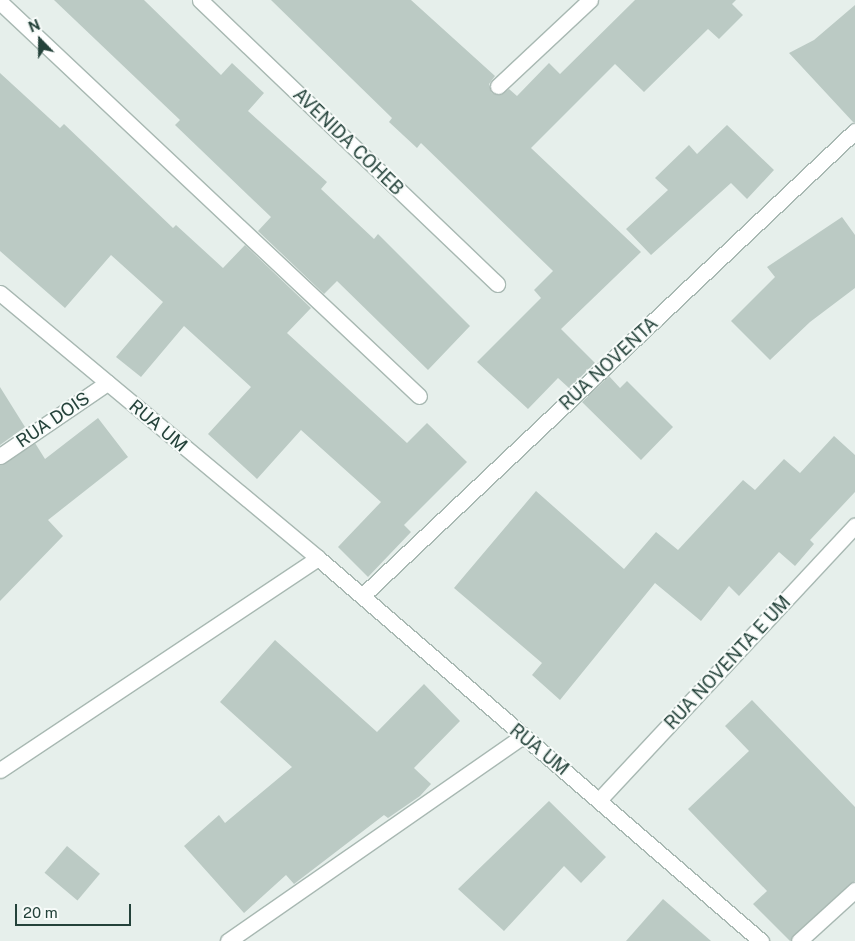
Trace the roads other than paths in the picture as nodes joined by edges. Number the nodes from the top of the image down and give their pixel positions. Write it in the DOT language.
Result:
graph roads {
  1 [pos="200,0"];
  2 [pos="590,0"];
  3 [pos="0,2"];
  4 [pos="498,86"];
  5 [pos="855,131"];
  6 [pos="497,284"];
  7 [pos="0,293"];
  8 [pos="107,383"];
  9 [pos="419,396"];
  10 [pos="0,456"];
  11 [pos="855,526"];
  12 [pos="318,558"];
  13 [pos="362,596"];
  14 [pos="522,737"];
  15 [pos="0,770"];
  16 [pos="600,799"];
  17 [pos="855,890"];
  18 [pos="228,941"];
  19 [pos="761,941"];
  20 [pos="799,941"];
  1 -- 6 [label="street, AVENIDA COHEB"];
  2 -- 4 [label="street"];
  3 -- 9 [label="street"];
  5 -- 13 [label="street, RUA NOVENTA"];
  7 -- 8 [label="street, RUA UM"];
  8 -- 10 [label="street, RUA DOIS"];
  8 -- 12 [label="street, RUA UM"];
  11 -- 16 [label="street, RUA NOVENTA E UM"];
  12 -- 13 [label="street, RUA UM"];
  12 -- 15 [label="street"];
  13 -- 14 [label="street, RUA UM"];
  14 -- 16 [label="street, RUA UM"];
  14 -- 18 [label="street"];
  16 -- 19 [label="street, RUA UM"];
  17 -- 20 [label="street"];
}
